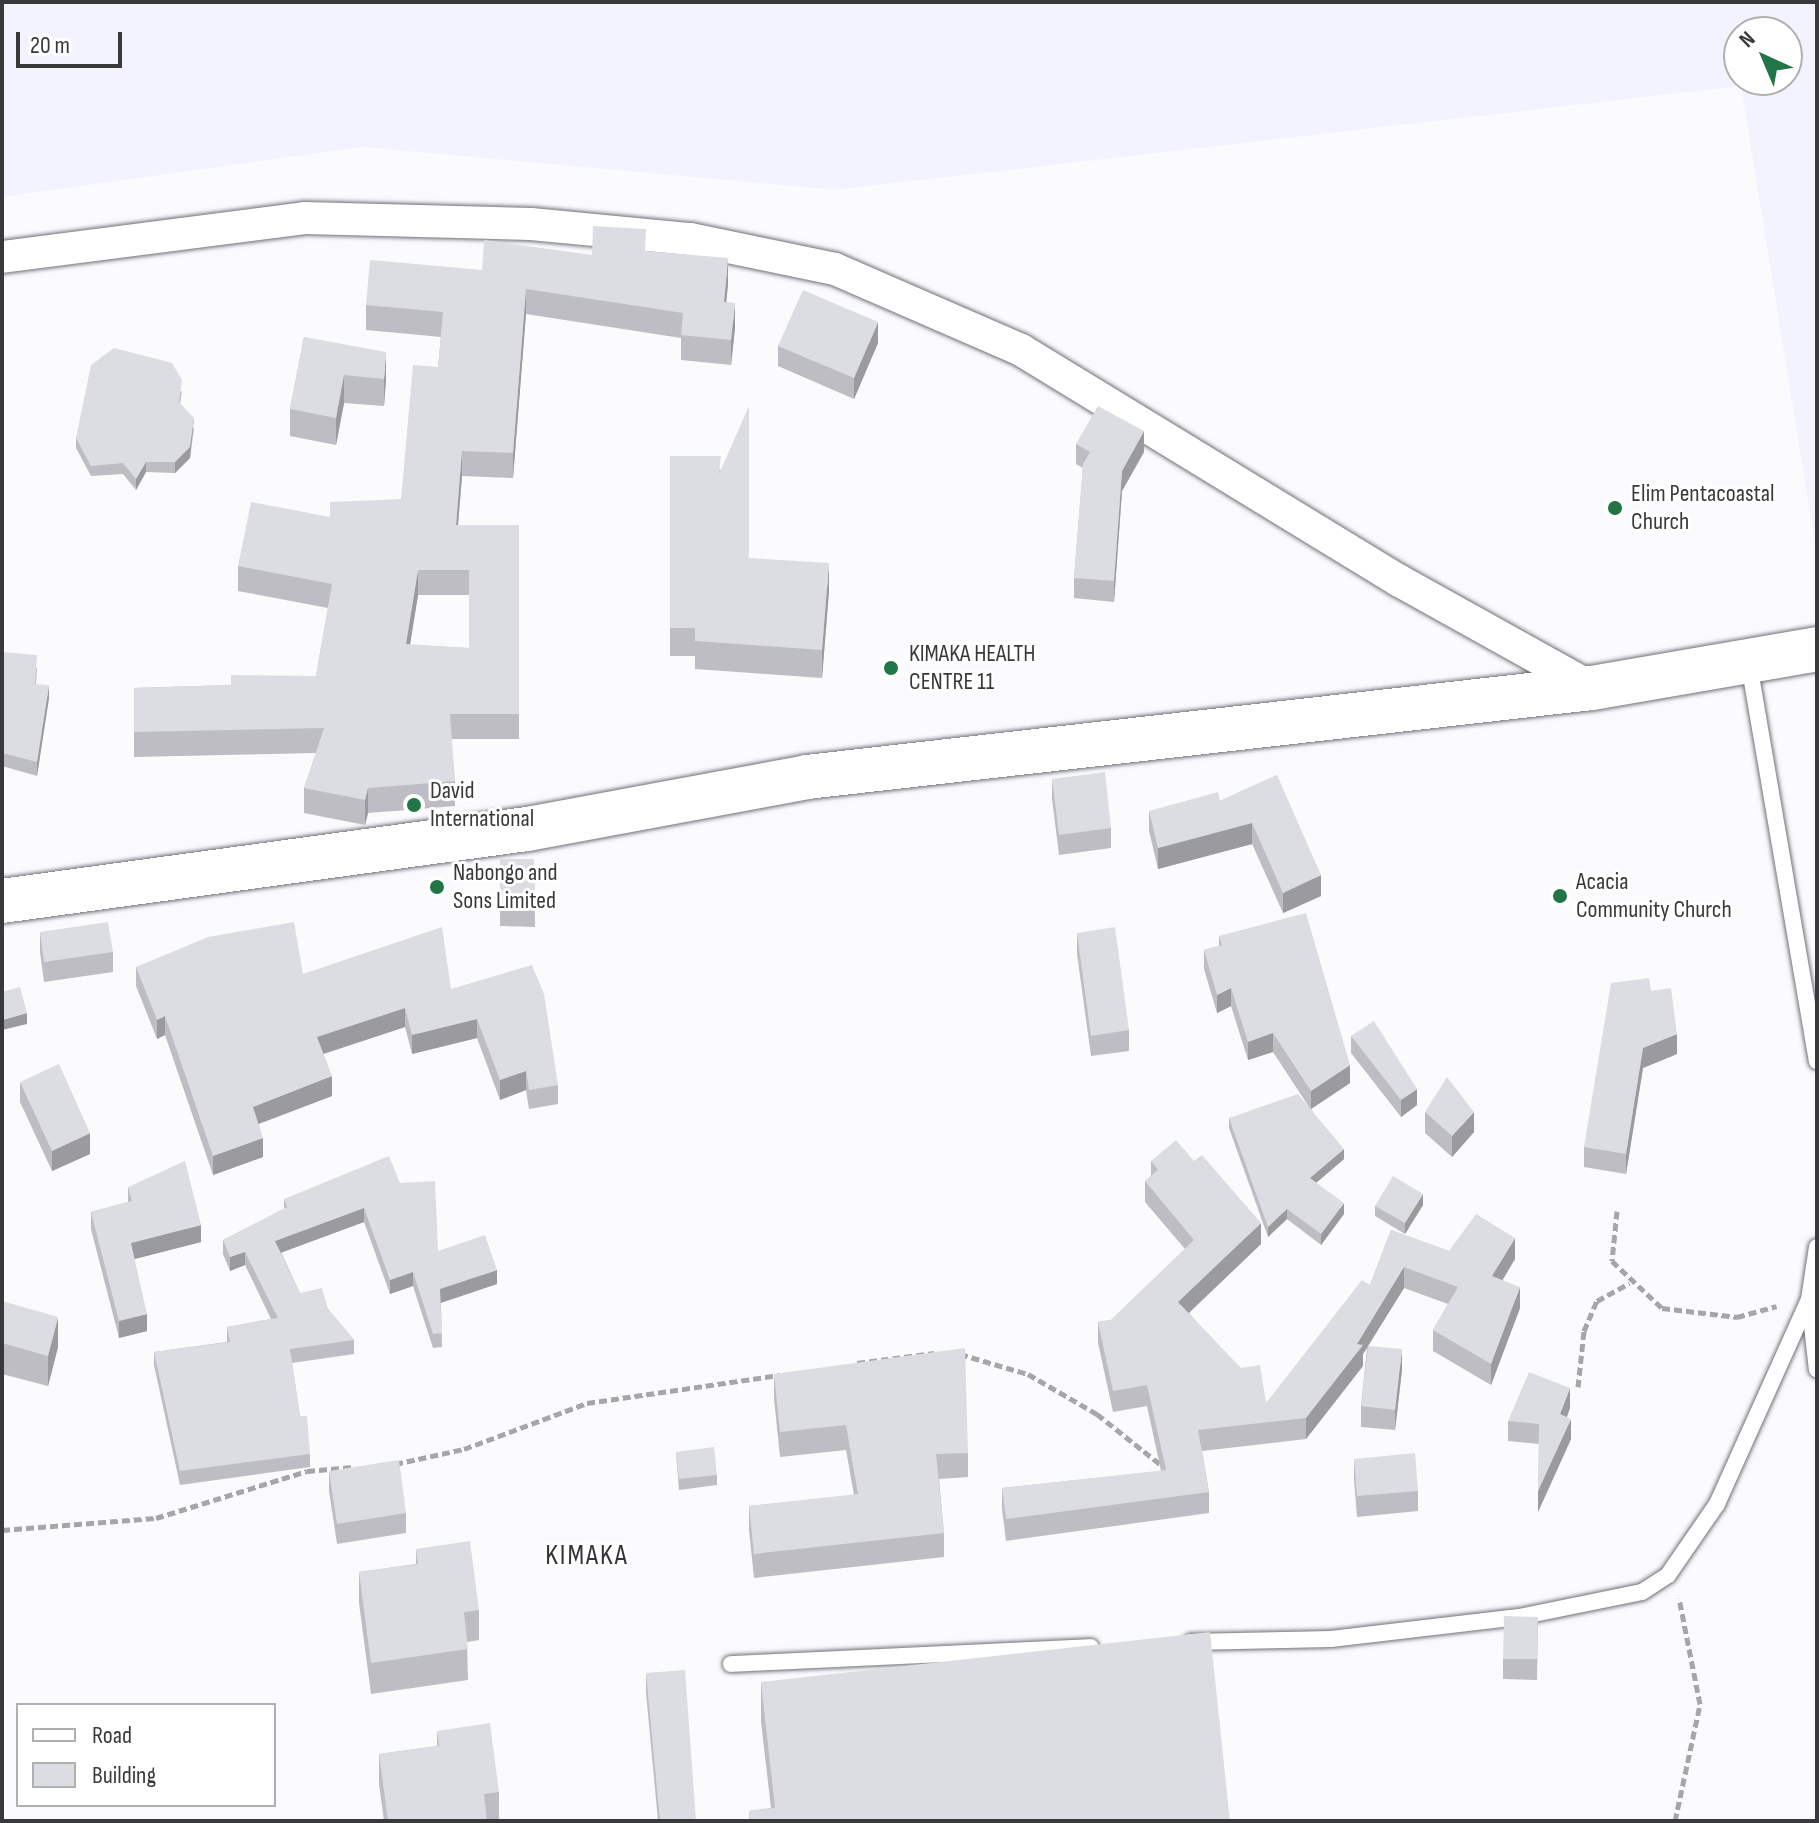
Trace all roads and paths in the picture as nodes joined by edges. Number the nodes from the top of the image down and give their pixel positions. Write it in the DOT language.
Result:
graph roads {
  1 [pos="2,257"];
  2 [pos="1817,649"];
  3 [pos="1748,658"];
  4 [pos="1592,688"];
  5 [pos="2,901"];
  6 [pos="1817,1061"];
  7 [pos="1617,1211"];
  8 [pos="1817,1247"];
  9 [pos="1629,1283"];
  10 [pos="1809,1299"];
  11 [pos="840,1367"];
  12 [pos="1817,1370"];
  13 [pos="799,1374"];
  14 [pos="1578,1387"];
  15 [pos="379,1465"];
  16 [pos="365,1466"];
  17 [pos="1168,1471"];
  18 [pos="2,1530"];
  19 [pos="1668,1575"];
  20 [pos="1176,1642"];
  21 [pos="1112,1646"];
  22 [pos="731,1664"];
  23 [pos="1675,1821"];
  1 -- 4 [label="street"];
  2 -- 3 [label="main road"];
  3 -- 4 [label="main road"];
  3 -- 6 [label="lane"];
  4 -- 5 [label="main road"];
  7 -- 9 [label="path"];
  8 -- 10 [label="lane"];
  9 -- 10 [label="path"];
  9 -- 14 [label="path"];
  10 -- 12 [label="lane"];
  10 -- 19 [label="lane"];
  11 -- 17 [label="path"];
  13 -- 15 [label="path"];
  16 -- 18 [label="path"];
  19 -- 20 [label="lane"];
  19 -- 23 [label="path"];
  21 -- 22 [label="lane"];
}
